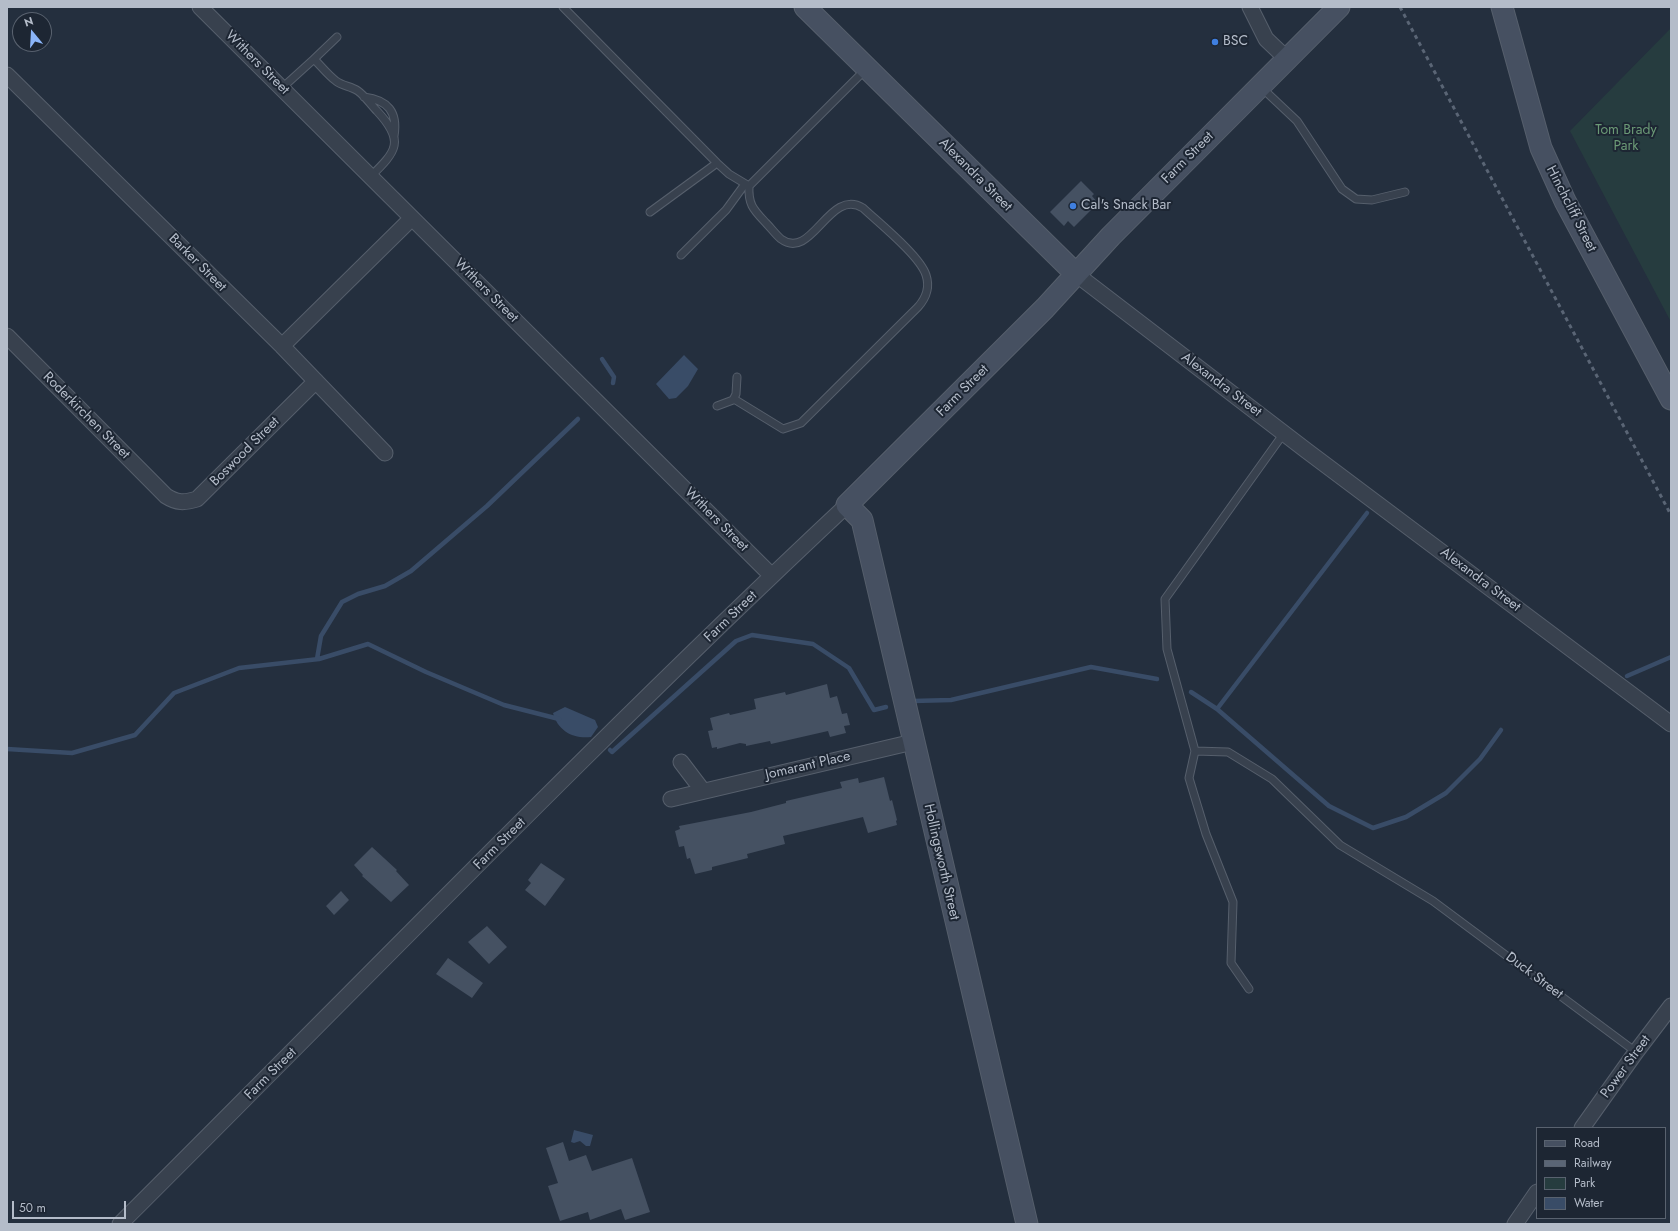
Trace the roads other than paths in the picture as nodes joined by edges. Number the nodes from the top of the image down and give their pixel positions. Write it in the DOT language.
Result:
graph roads {
  1 [pos="563,7"];
  2 [pos="805,7"];
  3 [pos="1250,7"];
  4 [pos="1339,7"];
  5 [pos="1502,7"];
  6 [pos="206,9"];
  7 [pos="337,37"];
  8 [pos="314,59"];
  9 [pos="1287,60"];
  10 [pos="866,68"];
  11 [pos="7,75"];
  12 [pos="1260,86"];
  13 [pos="282,88"];
  14 [pos="364,97"];
  15 [pos="394,137"];
  16 [pos="716,163"];
  17 [pos="370,177"];
  18 [pos="747,185"];
  19 [pos="1405,192"];
  20 [pos="650,212"];
  21 [pos="412,218"];
  22 [pos="680,255"];
  23 [pos="1076,274"];
  24 [pos="7,336"];
  25 [pos="282,346"];
  26 [pos="737,377"];
  27 [pos="316,381"];
  28 [pos="734,399"];
  29 [pos="1671,399"];
  30 [pos="718,406"];
  31 [pos="1284,433"];
  32 [pos="385,454"];
  33 [pos="166,496"];
  34 [pos="847,506"];
  35 [pos="772,576"];
  36 [pos="1671,724"];
  37 [pos="913,742"];
  38 [pos="1195,751"];
  39 [pos="681,762"];
  40 [pos="703,791"];
  41 [pos="671,799"];
  42 [pos="1249,989"];
  43 [pos="1671,1006"];
  44 [pos="1636,1052"];
  45 [pos="1583,1127"];
  46 [pos="1536,1193"];
  47 [pos="120,1224"];
  48 [pos="1027,1224"];
  49 [pos="1515,1224"];
  1 -- 16 [label="lane"];
  2 -- 10 [label="street, Alexandra Street"];
  3 -- 9 [label="street"];
  4 -- 9 [label="street, Farm Street"];
  5 -- 29 [label="street, Hinchcliff Street"];
  6 -- 13 [label="street, Withers Street"];
  7 -- 8 [label="lane"];
  8 -- 13 [label="lane"];
  8 -- 14 [label="lane"];
  9 -- 12 [label="street, Farm Street"];
  10 -- 18 [label="lane"];
  10 -- 23 [label="street, Alexandra Street"];
  11 -- 25 [label="street, Barker Street"];
  12 -- 19 [label="lane"];
  12 -- 23 [label="street, Farm Street"];
  13 -- 17 [label="street, Withers Street"];
  14 -- 15 [label="lane"];
  14 -- 15 [label="lane"];
  15 -- 17 [label="lane"];
  16 -- 18 [label="lane"];
  16 -- 20 [label="lane"];
  17 -- 21 [label="street, Withers Street"];
  18 -- 22 [label="lane"];
  18 -- 28 [label="lane"];
  21 -- 25 [label="street"];
  21 -- 35 [label="street, Withers Street"];
  23 -- 31 [label="street, Alexandra Street"];
  23 -- 34 [label="street, Farm Street"];
  24 -- 33 [label="street, Roderkirchen Street"];
  25 -- 27 [label="street, Barker Street"];
  26 -- 28 [label="lane"];
  27 -- 32 [label="street, Barker Street"];
  27 -- 33 [label="street, Boswood Street"];
  28 -- 30 [label="lane"];
  31 -- 36 [label="street, Alexandra Street"];
  31 -- 38 [label="lane"];
  34 -- 35 [label="street, Farm Street"];
  34 -- 37 [label="street, Hollingsworth Street"];
  35 -- 47 [label="street, Farm Street"];
  37 -- 40 [label="street, Jomarant Place"];
  37 -- 48 [label="street, Hollingsworth Street"];
  38 -- 42 [label="lane"];
  38 -- 44 [label="lane, Duck Street"];
  39 -- 40 [label="street"];
  40 -- 41 [label="street, Jomarant Place"];
  43 -- 44 [label="street, Power Street"];
  44 -- 45 [label="street, Power Street"];
  46 -- 49 [label="street"];
}
